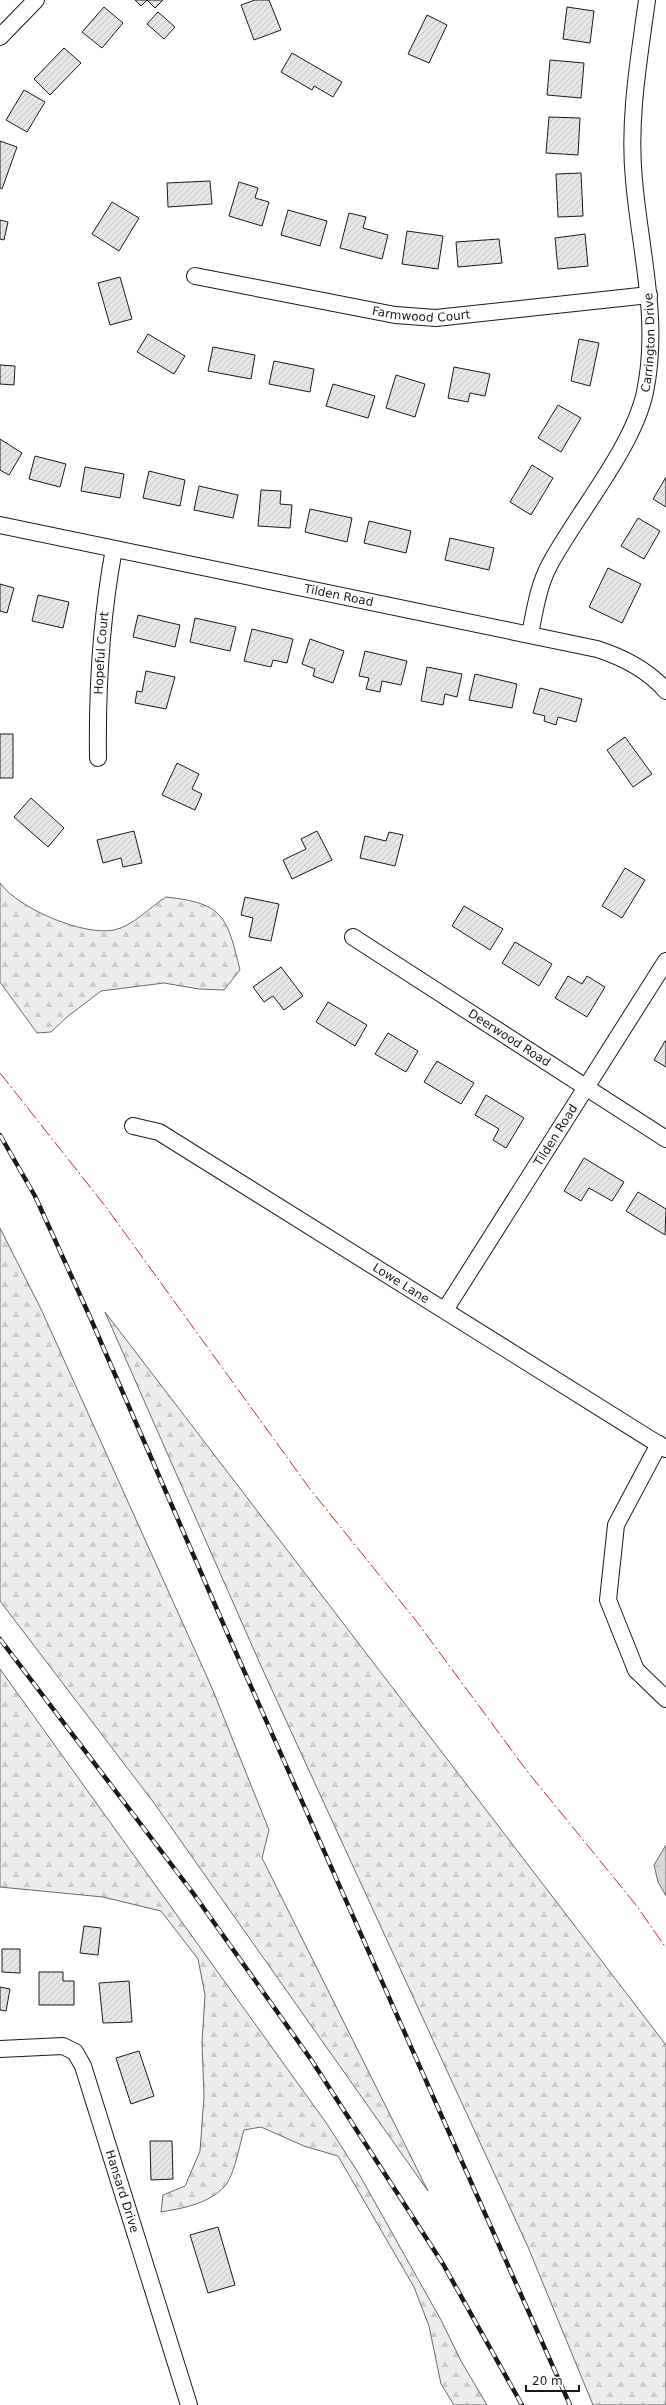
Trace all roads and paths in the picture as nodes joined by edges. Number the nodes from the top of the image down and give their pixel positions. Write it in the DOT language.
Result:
graph roads {
  1 [pos="36,0"];
  2 [pos="646,0"];
  3 [pos="0,37"];
  4 [pos="195,276"];
  5 [pos="649,295"];
  6 [pos="0,525"];
  7 [pos="114,549"];
  8 [pos="530,634"];
  9 [pos="666,691"];
  10 [pos="98,758"];
  11 [pos="353,937"];
  12 [pos="666,961"];
  13 [pos="586,1088"];
  14 [pos="133,1126"];
  15 [pos="666,1139"];
  16 [pos="445,1310"];
  17 [pos="662,1446"];
  18 [pos="666,1699"];
  19 [pos="0,2049"];
  20 [pos="189,2405"];
  1 -- 3 [label="street"];
  2 -- 5 [label="street, Carrington Drive"];
  4 -- 5 [label="street, Farmwood Court"];
  5 -- 8 [label="street, Carrington Drive"];
  6 -- 7 [label="street, Tilden Road"];
  7 -- 8 [label="street, Tilden Road"];
  7 -- 10 [label="street, Hopeful Court"];
  8 -- 9 [label="street, Tilden Road"];
  11 -- 13 [label="street, Deerwood Road"];
  12 -- 13 [label="street, Tilden Road"];
  13 -- 15 [label="street, Deerwood Road"];
  13 -- 16 [label="street, Tilden Road"];
  14 -- 16 [label="street, Lowe Lane"];
  16 -- 17 [label="street, Lowe Lane"];
  17 -- 18 [label="street"];
  19 -- 20 [label="street, Hansard Drive"];
}
